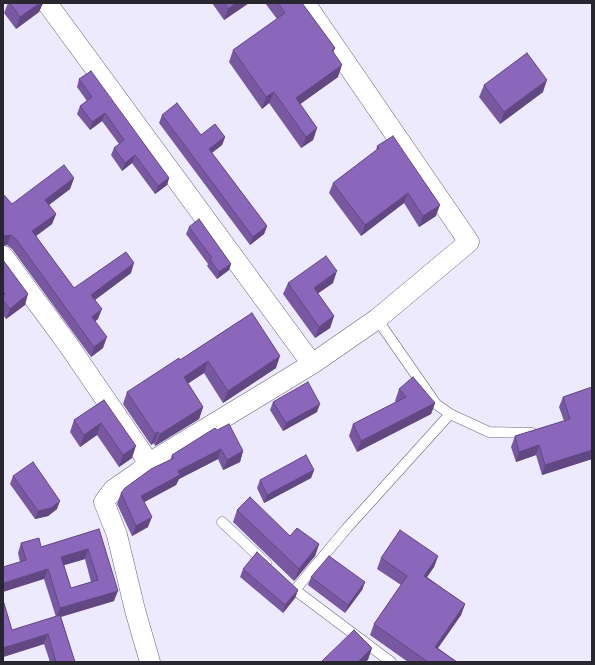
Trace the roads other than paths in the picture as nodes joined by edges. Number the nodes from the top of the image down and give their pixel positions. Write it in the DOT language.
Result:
graph roads {
  1 [pos="47,3"];
  2 [pos="305,3"];
  3 [pos="3,256"];
  4 [pos="377,319"];
  5 [pos="312,364"];
  6 [pos="450,414"];
  7 [pos="532,433"];
  8 [pos="149,463"];
  9 [pos="222,522"];
  10 [pos="273,569"];
  11 [pos="150,662"];
  12 [pos="391,662"];
  1 -- 5 [label="street"];
  2 -- 4 [label="street"];
  3 -- 8 [label="street"];
  4 -- 5 [label="street"];
  4 -- 6 [label="lane"];
  5 -- 8 [label="street"];
  6 -- 7 [label="lane"];
  6 -- 12 [label="lane"];
  8 -- 11 [label="street"];
  9 -- 10 [label="lane"];
}
